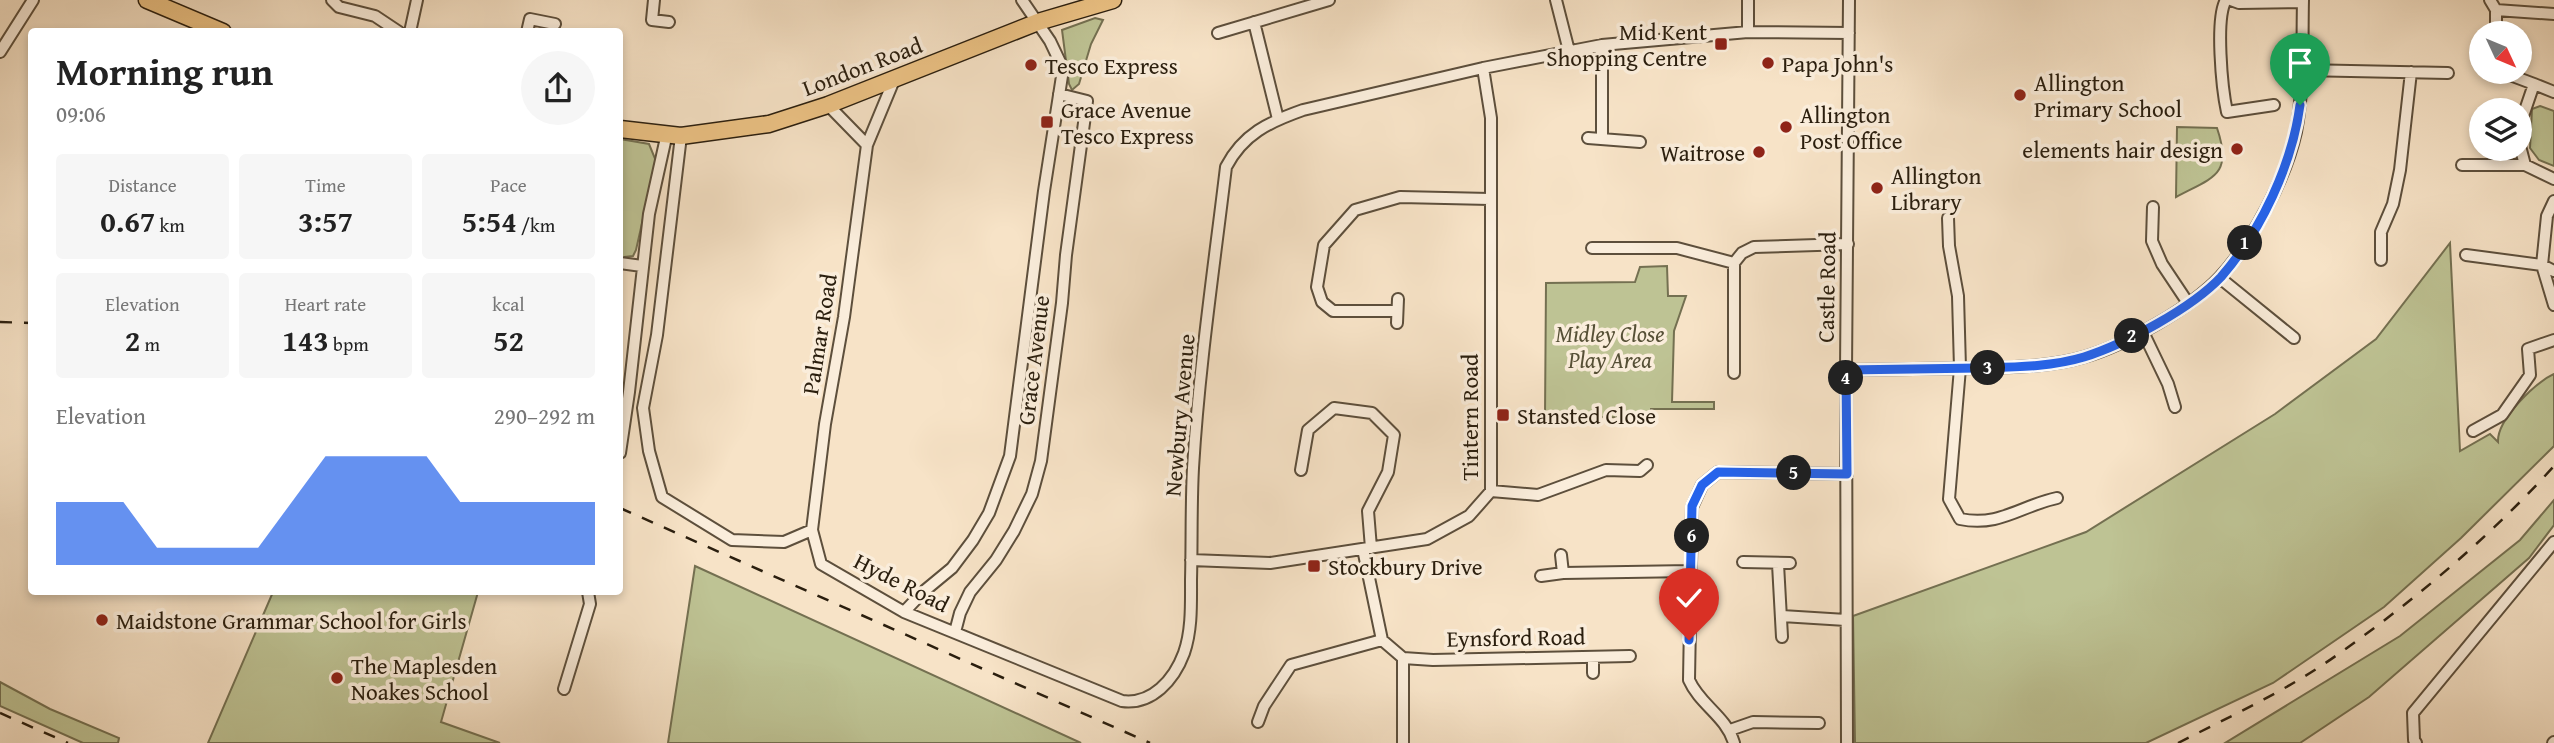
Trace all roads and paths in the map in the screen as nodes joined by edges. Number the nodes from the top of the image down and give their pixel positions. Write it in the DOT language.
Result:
graph roads {
  1 [pos="33,0"];
  2 [pos="147,0"];
  3 [pos="332,0"];
  4 [pos="417,0"];
  5 [pos="654,0"];
  6 [pos="1022,0"];
  7 [pos="1113,0"];
  8 [pos="1329,0"];
  9 [pos="1556,0"];
  10 [pos="1748,0"];
  11 [pos="1849,0"];
  12 [pos="2228,0"];
  13 [pos="2303,1"];
  14 [pos="2493,5"];
  15 [pos="2554,15"];
  16 [pos="669,22"];
  17 [pos="1038,22"];
  18 [pos="1254,22"];
  19 [pos="555,24"];
  20 [pos="214,28"];
  21 [pos="393,28"];
  22 [pos="411,28"];
  23 [pos="528,28"];
  24 [pos="1748,32"];
  25 [pos="1218,33"];
  26 [pos="1849,33"];
  27 [pos="1602,45"];
  28 [pos="0,51"];
  29 [pos="1569,51"];
  30 [pos="1483,68"];
  31 [pos="2302,70"];
  32 [pos="2411,72"];
  33 [pos="2448,73"];
  34 [pos="894,80"];
  35 [pos="2534,85"];
  36 [pos="2554,92"];
  37 [pos="1059,94"];
  38 [pos="2529,98"];
  39 [pos="828,105"];
  40 [pos="2274,105"];
  41 [pos="1278,119"];
  42 [pos="623,128"];
  43 [pos="674,135"];
  44 [pos="1588,138"];
  45 [pos="1602,139"];
  46 [pos="1640,142"];
  47 [pos="867,145"];
  48 [pos="2524,161"];
  49 [pos="2462,165"];
  50 [pos="2525,165"];
  51 [pos="2554,179"];
  52 [pos="1490,199"];
  53 [pos="2554,201"];
  54 [pos="2152,207"];
  55 [pos="1948,218"];
  56 [pos="1848,244"];
  57 [pos="1592,248"];
  58 [pos="2466,255"];
  59 [pos="2381,260"];
  60 [pos="623,263"];
  61 [pos="1734,263"];
  62 [pos="2542,265"];
  63 [pos="642,266"];
  64 [pos="2554,271"];
  65 [pos="2220,278"];
  66 [pos="1398,299"];
  67 [pos="2188,303"];
  68 [pos="2554,305"];
  69 [pos="2143,332"];
  70 [pos="2294,338"];
  71 [pos="2554,340"];
  72 [pos="1960,369"];
  73 [pos="1846,370"];
  74 [pos="1734,373"];
  75 [pos="624,391"];
  76 [pos="2175,407"];
  77 [pos="2473,431"];
  78 [pos="1647,465"];
  79 [pos="1301,470"];
  80 [pos="1847,474"];
  81 [pos="1491,491"];
  82 [pos="2057,498"];
  83 [pos="812,530"];
  84 [pos="2554,542"];
  85 [pos="1367,549"];
  86 [pos="1561,555"];
  87 [pos="1191,560"];
  88 [pos="1743,562"];
  89 [pos="1790,563"];
  90 [pos="1777,564"];
  91 [pos="1691,571"];
  92 [pos="1563,573"];
  93 [pos="1541,576"];
  94 [pos="588,595"];
  95 [pos="904,612"];
  96 [pos="1782,616"];
  97 [pos="1846,620"];
  98 [pos="955,632"];
  99 [pos="1782,637"];
  100 [pos="1382,640"];
  101 [pos="1630,656"];
  102 [pos="1593,657"];
  103 [pos="1403,658"];
  104 [pos="1593,673"];
  105 [pos="564,689"];
  106 [pos="1122,701"];
  107 [pos="1264,706"];
  108 [pos="1275,713"];
  109 [pos="1258,722"];
  110 [pos="1819,723"];
  111 [pos="1730,730"];
  112 [pos="1403,743"];
  113 [pos="1734,743"];
  114 [pos="1847,743"];
  115 [pos="2416,743"];
  1 -- 28 [label="street"];
  2 -- 20 [label="main road"];
  3 -- 21 [label="street"];
  4 -- 22 [label="street"];
  5 -- 16 [label="street"];
  6 -- 17 [label="street, Grace Avenue"];
  7 -- 17 [label="main road, London Road"];
  8 -- 18 [label="street"];
  9 -- 29 [label="street"];
  10 -- 24 [label="street"];
  11 -- 26 [label="street, Castle Road"];
  12 -- 13 [label="street"];
  12 -- 40 [label="street"];
  13 -- 31 [label="street"];
  14 -- 15 [label="street"];
  17 -- 34 [label="main road, London Road"];
  17 -- 37 [label="street, Grace Avenue"];
  18 -- 25 [label="street"];
  18 -- 41 [label="street"];
  19 -- 23 [label="street"];
  24 -- 26 [label="street, Newbury Avenue"];
  24 -- 27 [label="street, Newbury Avenue"];
  26 -- 56 [label="street, Castle Road"];
  27 -- 29 [label="street, Newbury Avenue"];
  27 -- 45 [label="street"];
  29 -- 30 [label="street, Newbury Avenue"];
  30 -- 41 [label="street, Newbury Avenue"];
  30 -- 52 [label="street, Tintern Road"];
  31 -- 32 [label="street"];
  31 -- 65 [label="street"];
  32 -- 33 [label="street"];
  32 -- 59 [label="street"];
  34 -- 39 [label="main road, London Road"];
  34 -- 47 [label="street, Palmar Road"];
  35 -- 36 [label="street"];
  35 -- 38 [label="street"];
  37 -- 95 [label="street, Grace Avenue"];
  37 -- 98 [label="street, Grace Avenue"];
  39 -- 43 [label="main road, London Road"];
  39 -- 47 [label="street"];
  41 -- 87 [label="street, Newbury Avenue"];
  42 -- 43 [label="main road, London Road"];
  43 -- 63 [label="street"];
  43 -- 83 [label="street"];
  44 -- 45 [label="street"];
  45 -- 46 [label="street"];
  47 -- 83 [label="street, Palmar Road"];
  48 -- 50 [label="street"];
  49 -- 50 [label="street"];
  50 -- 51 [label="street"];
  52 -- 66 [label="street"];
  52 -- 81 [label="street, Tintern Road"];
  53 -- 62 [label="street"];
  54 -- 67 [label="street"];
  55 -- 72 [label="street"];
  56 -- 61 [label="street"];
  56 -- 73 [label="street, Castle Road"];
  57 -- 61 [label="street"];
  58 -- 62 [label="street"];
  60 -- 63 [label="street"];
  61 -- 74 [label="street"];
  62 -- 64 [label="street"];
  62 -- 68 [label="street"];
  63 -- 75 [label="street"];
  65 -- 67 [label="street"];
  65 -- 70 [label="street"];
  67 -- 69 [label="street"];
  69 -- 72 [label="street"];
  69 -- 76 [label="street"];
  71 -- 77 [label="street"];
  72 -- 73 [label="street"];
  72 -- 82 [label="street"];
  73 -- 80 [label="street, Castle Road"];
  78 -- 81 [label="street"];
  79 -- 85 [label="street"];
  80 -- 91 [label="street"];
  80 -- 97 [label="street, Castle Road"];
  81 -- 85 [label="street, Tintern Road"];
  83 -- 95 [label="street, Hyde Road"];
  84 -- 115 [label="street"];
  85 -- 87 [label="street, Tintern Road"];
  85 -- 100 [label="street"];
  86 -- 92 [label="street"];
  87 -- 106 [label="street, Newbury Avenue"];
  88 -- 90 [label="street"];
  89 -- 90 [label="street"];
  90 -- 96 [label="street"];
  91 -- 92 [label="street"];
  91 -- 111 [label="street"];
  92 -- 93 [label="street"];
  94 -- 105 [label="street"];
  95 -- 98 [label="street, Hyde Road"];
  96 -- 97 [label="street"];
  96 -- 99 [label="street"];
  97 -- 114 [label="street, Castle Road"];
  98 -- 106 [label="street, Hyde Road"];
  100 -- 103 [label="street"];
  100 -- 107 [label="street"];
  101 -- 102 [label="street, Eynsford Road"];
  102 -- 103 [label="street, Eynsford Road"];
  102 -- 104 [label="street"];
  103 -- 112 [label="street"];
  107 -- 108 [label="street"];
  107 -- 109 [label="street"];
  110 -- 111 [label="street"];
  111 -- 113 [label="street"];
}
